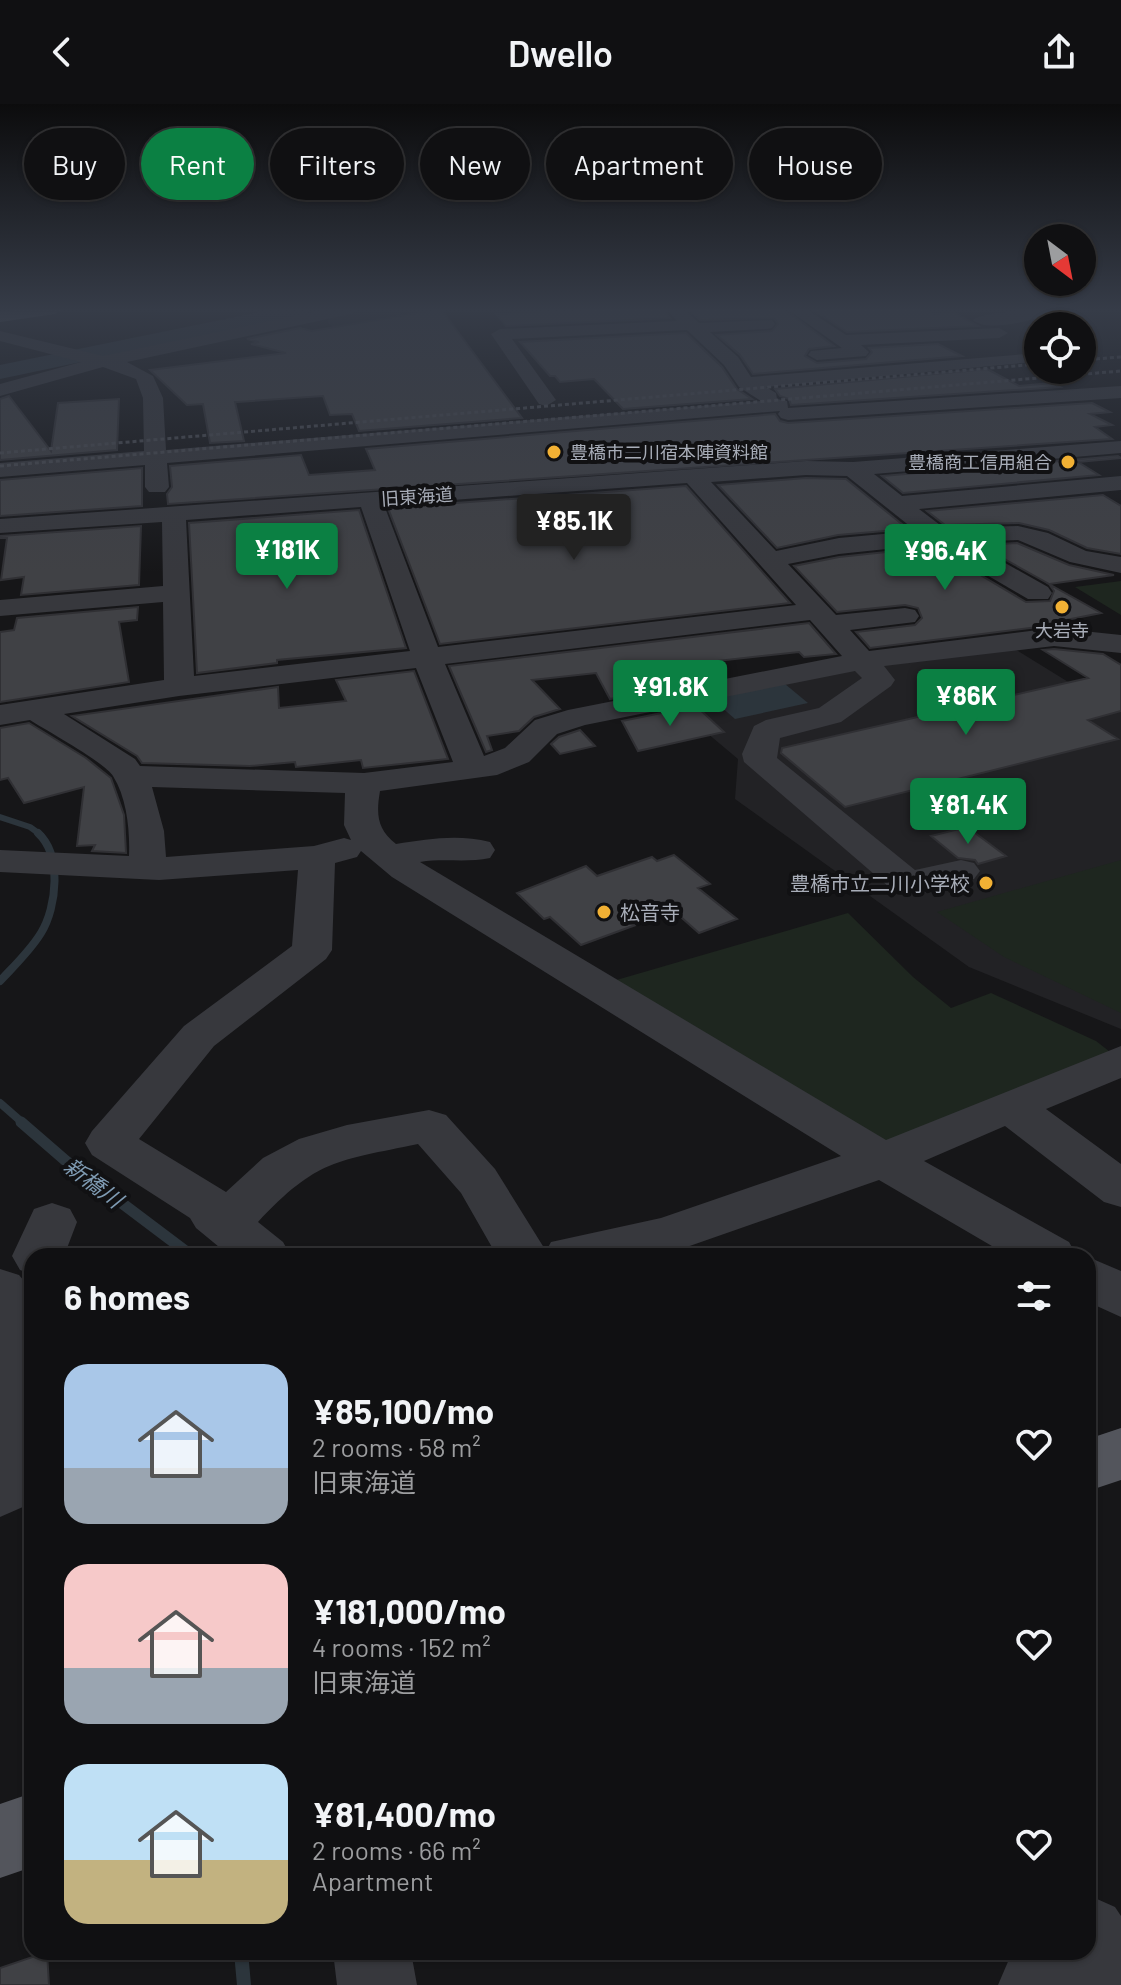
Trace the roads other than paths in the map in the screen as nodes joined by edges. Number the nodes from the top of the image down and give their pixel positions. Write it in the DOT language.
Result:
graph roads {
  1 [pos="153,397"];
  2 [pos="551,397"];
  3 [pos="766,397"];
  4 [pos="1037,397"];
  5 [pos="1099,397"];
  6 [pos="515,403"];
  7 [pos="1121,408"];
  8 [pos="784,409"];
  9 [pos="811,432"];
  10 [pos="155,437"];
  11 [pos="1121,447"];
  12 [pos="835,450"];
  13 [pos="1065,451"];
  14 [pos="856,469"];
  15 [pos="0,470"];
  16 [pos="693,476"];
  17 [pos="1118,483"];
  18 [pos="370,499"];
  19 [pos="897,504"];
  20 [pos="166,513"];
  21 [pos="0,526"];
  22 [pos="938,536"];
  23 [pos="769,560"];
  24 [pos="1121,565"];
  25 [pos="1121,580"];
  26 [pos="1090,585"];
  27 [pos="176,593"];
  28 [pos="1038,593"];
  29 [pos="0,608"];
  30 [pos="905,616"];
  31 [pos="822,617"];
  32 [pos="1121,644"];
  33 [pos="427,657"];
  34 [pos="1018,664"];
  35 [pos="872,670"];
  36 [pos="179,687"];
  37 [pos="36,710"];
  38 [pos="0,715"];
  39 [pos="473,770"];
  40 [pos="134,776"];
  41 [pos="364,783"];
  42 [pos="379,848"];
  43 [pos="477,850"];
  44 [pos="317,857"];
  45 [pos="17,863"];
  46 [pos="145,869"];
  47 [pos="961,871"];
  48 [pos="0,896"];
  49 [pos="1121,1061"];
  50 [pos="1010,1106"];
  51 [pos="883,1160"];
  52 [pos="1121,1189"];
  53 [pos="226,1223"];
  54 [pos="256,1248"];
  55 [pos="518,1248"];
  56 [pos="607,1248"];
  57 [pos="1037,1248"];
  58 [pos="1096,1282"];
  59 [pos="16,1291"];
  60 [pos="1121,1296"];
  61 [pos="24,1335"];
  62 [pos="24,1412"];
  63 [pos="1121,1454"];
  64 [pos="1096,1462"];
  65 [pos="0,1490"];
  66 [pos="24,1833"];
  67 [pos="0,1841"];
  68 [pos="373,1960"];
  69 [pos="377,1985"];
  1 -- 10 [label="street"];
  2 -- 6 [label="street"];
  3 -- 8 [label="street"];
  4 -- 8 [label="street"];
  5 -- 7 [label="street"];
  8 -- 9 [label="street"];
  8 -- 10 [label="street"];
  10 -- 15 [label="street"];
  10 -- 20 [label="street"];
  11 -- 13 [label="street, 旧東海道"];
  12 -- 14 [label="street"];
  13 -- 14 [label="street, 旧東海道"];
  13 -- 17 [label="street"];
  14 -- 16 [label="street, 旧東海道"];
  14 -- 19 [label="street"];
  16 -- 18 [label="street, 旧東海道"];
  16 -- 23 [label="street"];
  17 -- 19 [label="street"];
  18 -- 20 [label="street, 旧東海道"];
  18 -- 33 [label="street"];
  19 -- 22 [label="street"];
  20 -- 21 [label="street, 旧東海道"];
  20 -- 27 [label="street"];
  22 -- 23 [label="street"];
  22 -- 24 [label="street"];
  22 -- 28 [label="street"];
  23 -- 31 [label="street"];
  25 -- 26 [label="street"];
  27 -- 29 [label="street"];
  27 -- 36 [label="street"];
  30 -- 31 [label="street"];
  31 -- 33 [label="street"];
  31 -- 35 [label="street"];
  32 -- 35 [label="street"];
  33 -- 36 [label="street"];
  33 -- 39 [label="street"];
  34 -- 35 [label="street"];
  35 -- 39 [label="street"];
  35 -- 47 [label="street"];
  36 -- 37 [label="street"];
  37 -- 38 [label="street"];
  37 -- 40 [label="street"];
  39 -- 41 [label="street"];
  40 -- 41 [label="street"];
  40 -- 46 [label="street"];
  41 -- 42 [label="street"];
  42 -- 43 [label="street"];
  42 -- 44 [label="street"];
  42 -- 51 [label="street"];
  44 -- 46 [label="street"];
  44 -- 53 [label="street"];
  45 -- 46 [label="street"];
  45 -- 48 [label="street"];
  49 -- 50 [label="street"];
  50 -- 51 [label="street"];
  50 -- 52 [label="street"];
  51 -- 56 [label="street"];
  51 -- 57 [label="street"];
  53 -- 54 [label="street"];
  53 -- 55 [label="street"];
  58 -- 60 [label="street"];
  59 -- 61 [label="street"];
  62 -- 65 [label="street"];
  63 -- 64 [label="main road"];
  66 -- 67 [label="main road"];
  68 -- 69 [label="street"];
}
